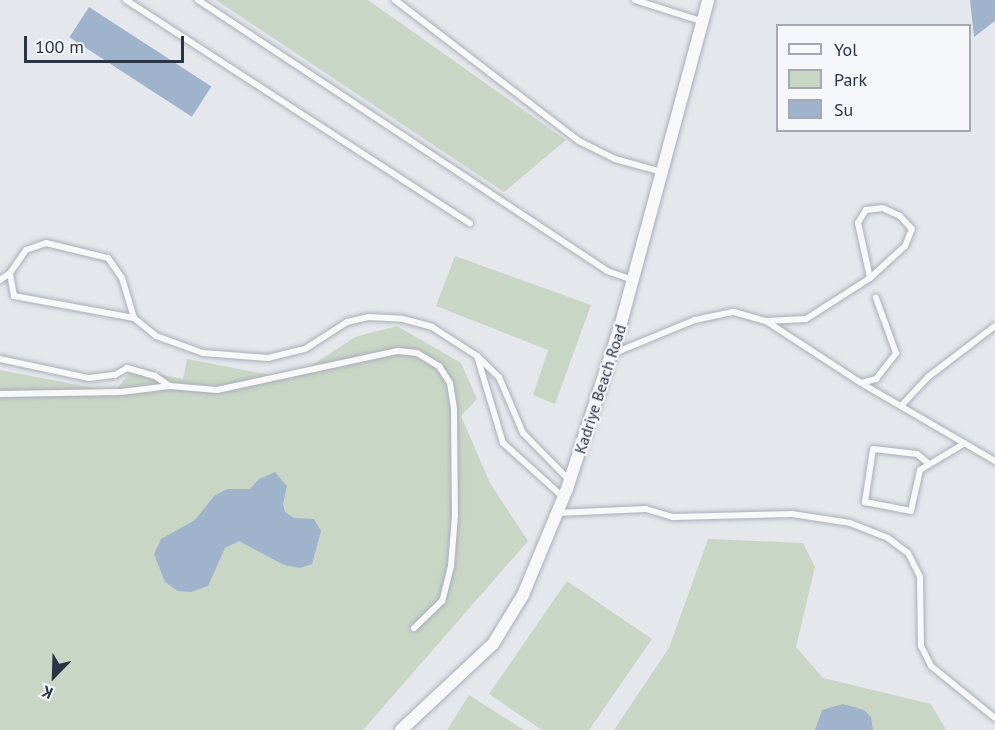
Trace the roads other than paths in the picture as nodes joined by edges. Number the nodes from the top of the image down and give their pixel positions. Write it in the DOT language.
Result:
graph roads {
  1 [pos="126,0"];
  2 [pos="198,0"];
  3 [pos="395,0"];
  4 [pos="635,0"];
  5 [pos="708,0"];
  6 [pos="701,21"];
  7 [pos="662,172"];
  8 [pos="470,223"];
  9 [pos="10,273"];
  10 [pos="870,278"];
  11 [pos="0,280"];
  12 [pos="634,280"];
  13 [pos="876,298"];
  14 [pos="134,318"];
  15 [pos="766,321"];
  16 [pos="995,326"];
  17 [pos="612,354"];
  18 [pos="477,356"];
  19 [pos="0,359"];
  20 [pos="861,383"];
  21 [pos="170,386"];
  22 [pos="0,394"];
  23 [pos="901,406"];
  24 [pos="965,443"];
  25 [pos="995,461"];
  26 [pos="927,463"];
  27 [pos="570,480"];
  28 [pos="563,497"];
  29 [pos="557,513"];
  30 [pos="414,628"];
  31 [pos="995,718"];
  32 [pos="401,730"];
  1 -- 8 [label="lane"];
  2 -- 12 [label="lane"];
  3 -- 7 [label="lane"];
  4 -- 6 [label="lane"];
  5 -- 6 [label="street, Kadriye Beach Road"];
  6 -- 7 [label="street, Kadriye Beach Road"];
  7 -- 12 [label="street, Kadriye Beach Road"];
  9 -- 11 [label="lane"];
  9 -- 14 [label="lane"];
  9 -- 14 [label="lane"];
  10 -- 10 [label="lane"];
  10 -- 15 [label="lane"];
  12 -- 17 [label="street, Kadriye Beach Road"];
  13 -- 20 [label="lane"];
  14 -- 18 [label="lane"];
  15 -- 17 [label="lane"];
  15 -- 20 [label="lane"];
  16 -- 23 [label="lane"];
  17 -- 27 [label="street, Kadriye Beach Road"];
  18 -- 27 [label="lane"];
  18 -- 28 [label="lane"];
  19 -- 21 [label="lane"];
  20 -- 23 [label="lane"];
  21 -- 22 [label="lane"];
  21 -- 30 [label="lane"];
  23 -- 24 [label="lane"];
  24 -- 25 [label="lane"];
  24 -- 26 [label="lane"];
  26 -- 26 [label="lane"];
  27 -- 28 [label="street, Kadriye Beach Road"];
  28 -- 29 [label="street, Kadriye Beach Road"];
  29 -- 31 [label="lane"];
  29 -- 32 [label="street, Kadriye Beach Road"];
}
